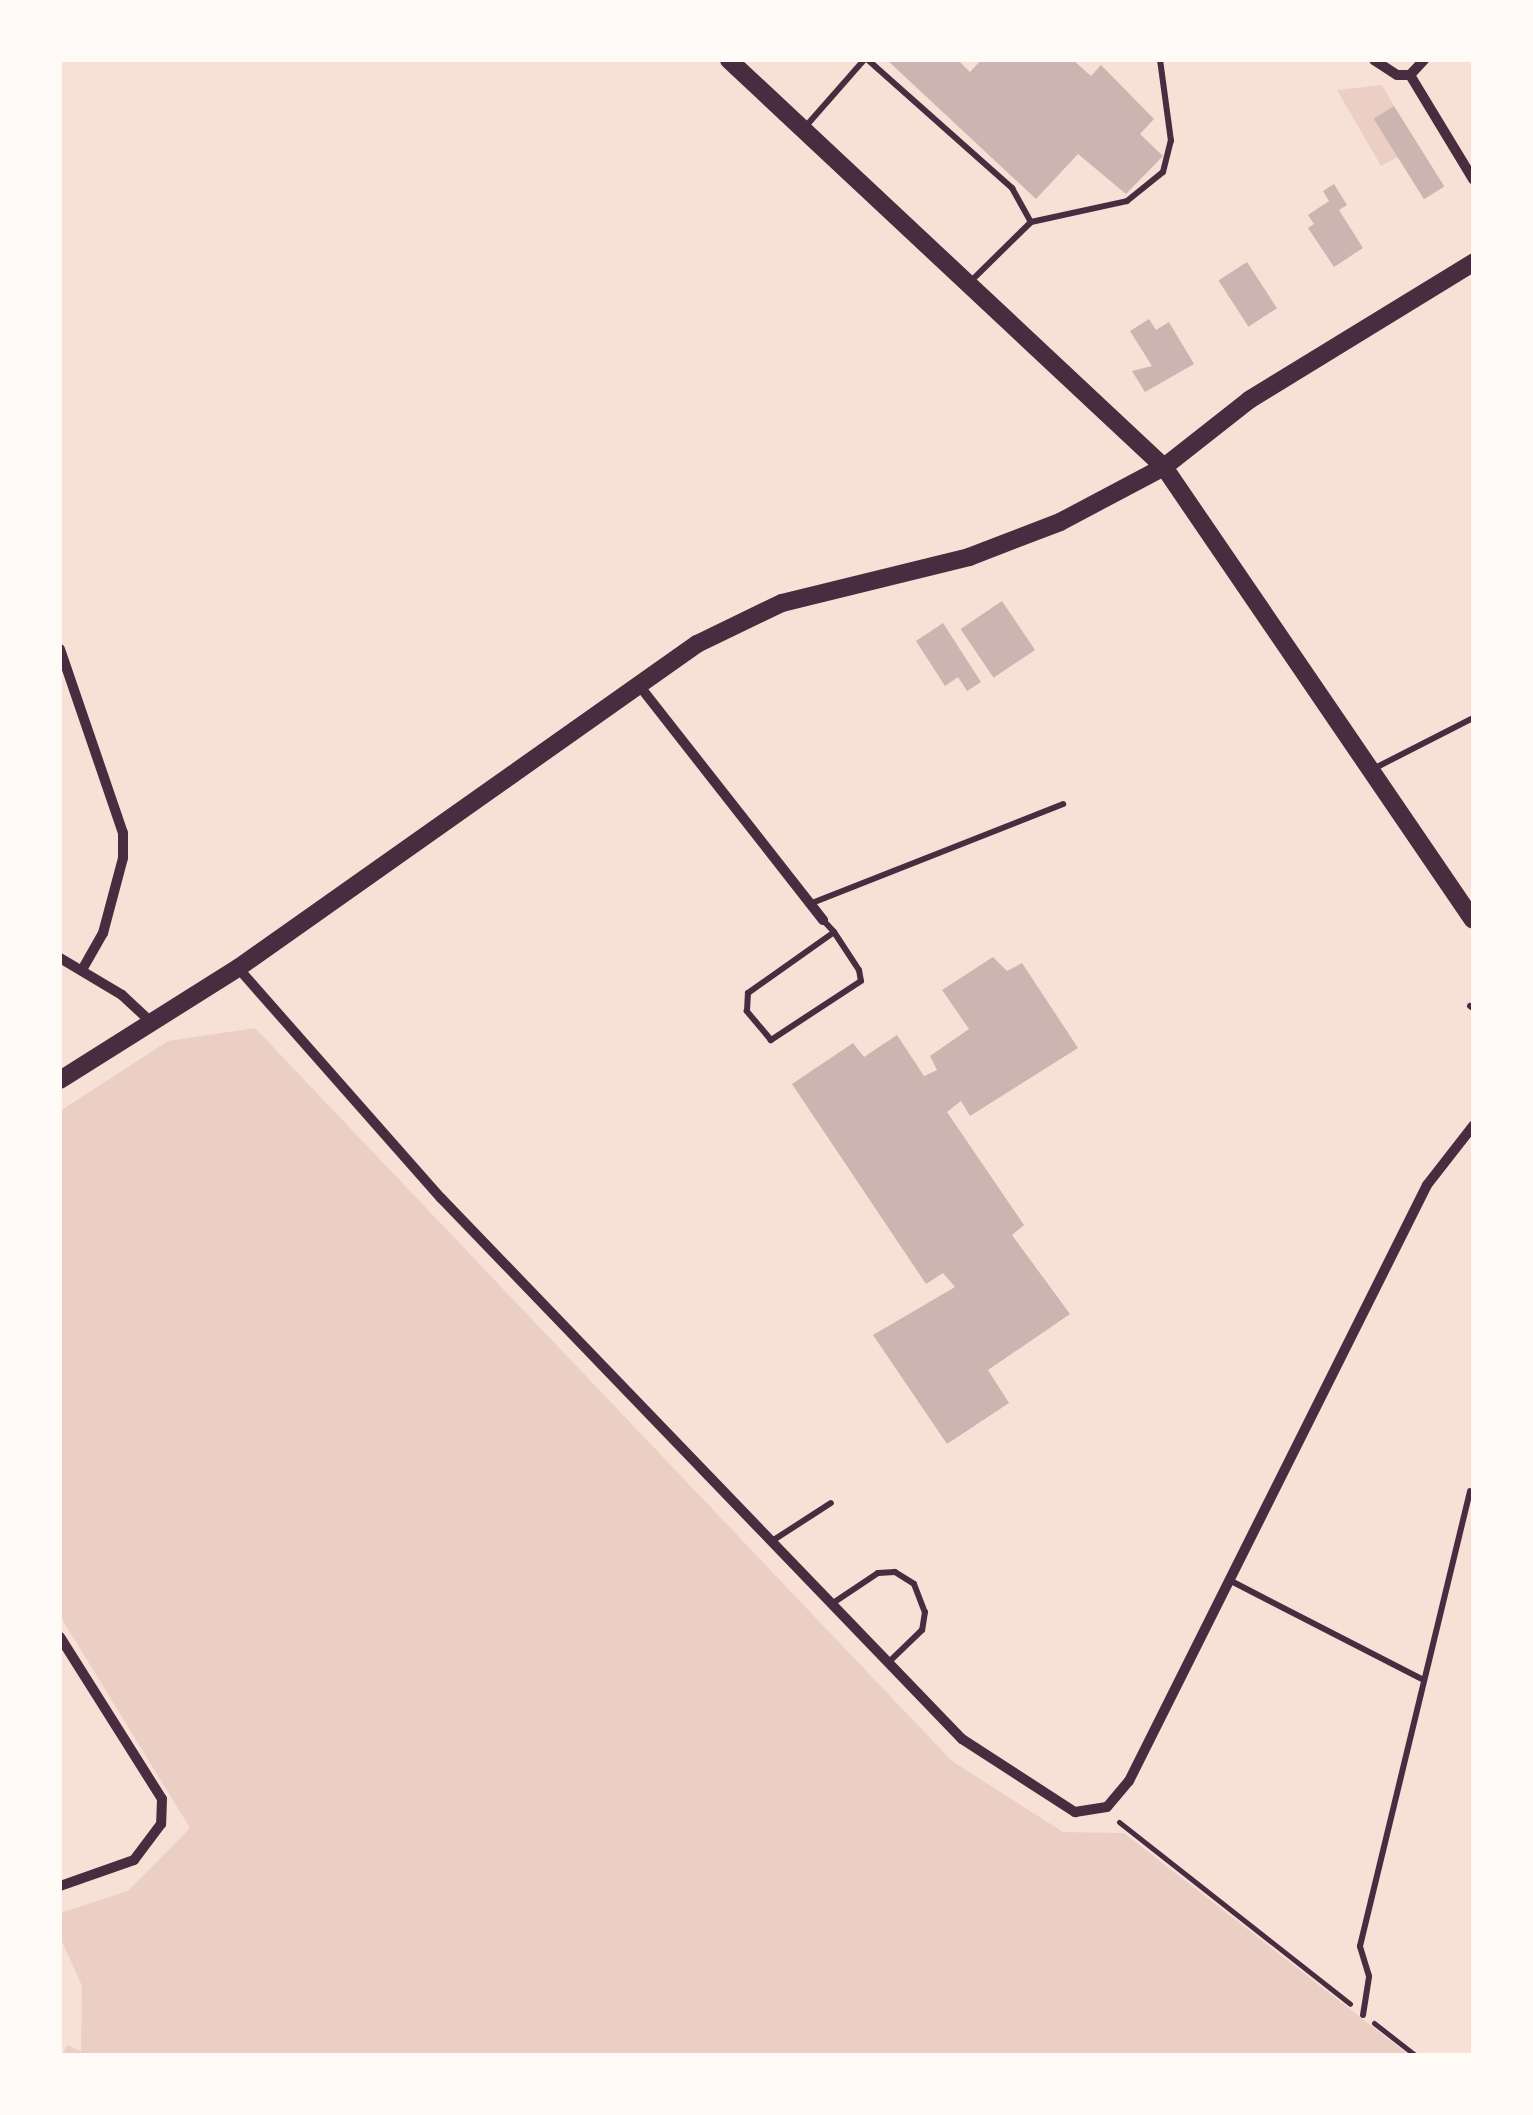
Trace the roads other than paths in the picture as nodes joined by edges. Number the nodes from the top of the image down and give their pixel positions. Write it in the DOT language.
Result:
graph roads {
  1 [pos="729,60"];
  2 [pos="866,60"];
  3 [pos="1160,60"];
  4 [pos="1374,60"];
  5 [pos="1424,60"];
  6 [pos="1410,75"];
  7 [pos="802,130"];
  8 [pos="1473,179"];
  9 [pos="1031,222"];
  10 [pos="1473,263"];
  11 [pos="966,286"];
  12 [pos="1164,467"];
  13 [pos="60,649"];
  14 [pos="638,683"];
  15 [pos="1473,718"];
  16 [pos="1372,770"];
  17 [pos="1062,804"];
  18 [pos="812,903"];
  19 [pos="823,920"];
  20 [pos="1473,920"];
  21 [pos="834,932"];
  22 [pos="60,958"];
  23 [pos="238,968"];
  24 [pos="82,970"];
  25 [pos="150,1020"];
  26 [pos="60,1080"];
  27 [pos="1473,1126"];
  28 [pos="1470,1491"];
  29 [pos="831,1503"];
  30 [pos="771,1542"];
  31 [pos="1232,1582"];
  32 [pos="832,1604"];
  33 [pos="60,1636"];
  34 [pos="888,1663"];
  35 [pos="1422,1679"];
  36 [pos="60,1886"];
  37 [pos="1364,2015"];
  1 -- 7 [label="street"];
  2 -- 7 [label="lane"];
  2 -- 9 [label="lane"];
  3 -- 9 [label="lane"];
  4 -- 6 [label="street"];
  5 -- 6 [label="street"];
  6 -- 8 [label="street"];
  7 -- 11 [label="street"];
  9 -- 11 [label="lane"];
  10 -- 12 [label="street"];
  11 -- 12 [label="street"];
  12 -- 14 [label="street"];
  12 -- 16 [label="street"];
  13 -- 24 [label="street"];
  14 -- 18 [label="street"];
  14 -- 23 [label="street"];
  15 -- 16 [label="lane"];
  16 -- 20 [label="street"];
  17 -- 18 [label="lane"];
  18 -- 19 [label="street"];
  19 -- 21 [label="lane"];
  21 -- 21 [label="lane"];
  22 -- 24 [label="street"];
  23 -- 25 [label="street"];
  23 -- 30 [label="street"];
  24 -- 25 [label="street"];
  25 -- 26 [label="street"];
  27 -- 31 [label="street"];
  28 -- 35 [label="lane"];
  29 -- 30 [label="lane"];
  30 -- 32 [label="street"];
  31 -- 34 [label="street"];
  31 -- 35 [label="lane"];
  32 -- 34 [label="street"];
  32 -- 34 [label="lane"];
  33 -- 36 [label="street"];
  35 -- 37 [label="lane"];
}
